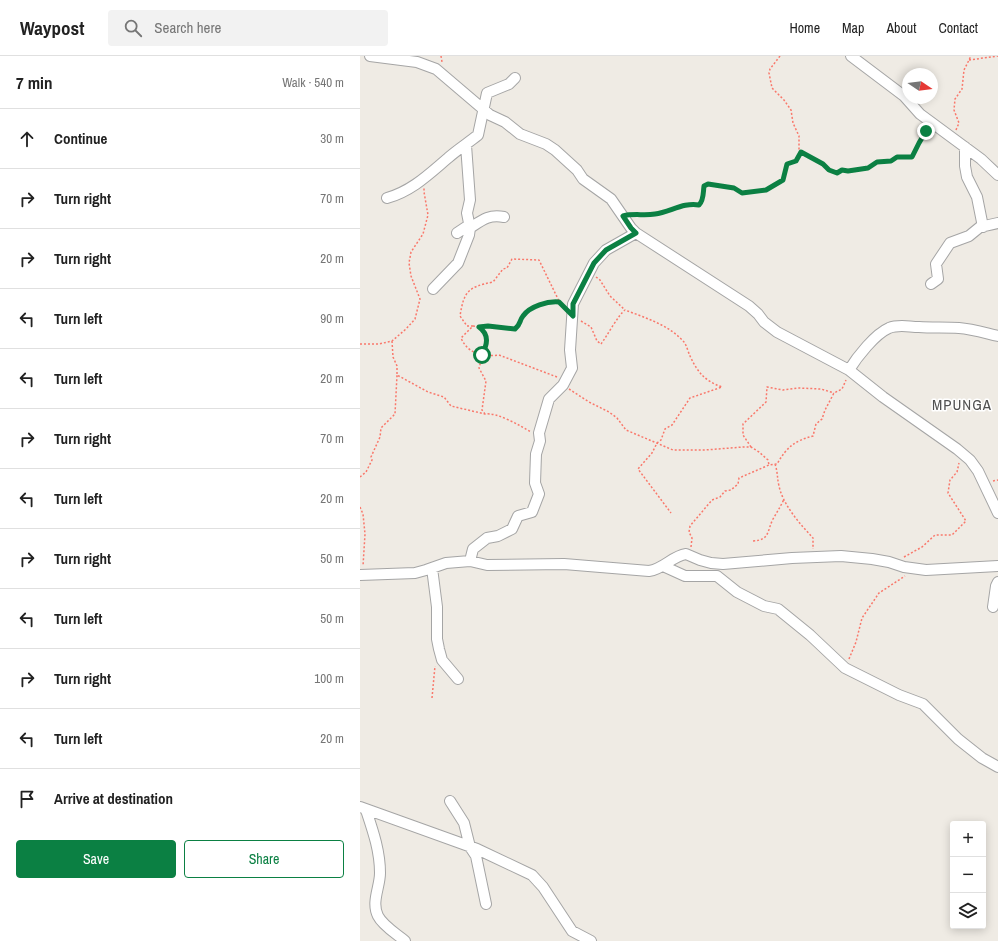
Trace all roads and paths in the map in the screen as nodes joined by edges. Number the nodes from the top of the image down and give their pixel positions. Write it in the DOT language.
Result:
graph roads {
  1 [pos="370,56"];
  2 [pos="780,56"];
  3 [pos="851,56"];
  4 [pos="971,56"];
  5 [pos="998,56"];
  6 [pos="969,60"];
  7 [pos="516,78"];
  8 [pos="483,109"];
  9 [pos="933,124"];
  10 [pos="952,138"];
  11 [pos="466,144"];
  12 [pos="965,147"];
  13 [pos="801,152"];
  14 [pos="998,175"];
  15 [pos="426,177"];
  16 [pos="388,198"];
  17 [pos="623,216"];
  18 [pos="504,217"];
  19 [pos="998,223"];
  20 [pos="983,226"];
  21 [pos="470,228"];
  22 [pos="457,233"];
  23 [pos="636,233"];
  24 [pos="590,273"];
  25 [pos="931,284"];
  26 [pos="433,289"];
  27 [pos="559,302"];
  28 [pos="625,310"];
  29 [pos="573,316"];
  30 [pos="473,326"];
  31 [pos="479,327"];
  32 [pos="998,336"];
  33 [pos="392,341"];
  34 [pos="360,344"];
  35 [pos="482,355"];
  36 [pos="849,370"];
  37 [pos="396,375"];
  38 [pos="563,385"];
  39 [pos="834,393"];
  40 [pos="485,414"];
  41 [pos="539,437"];
  42 [pos="658,443"];
  43 [pos="751,447"];
  44 [pos="961,453"];
  45 [pos="775,464"];
  46 [pos="769,465"];
  47 [pos="360,478"];
  48 [pos="784,499"];
  49 [pos="360,507"];
  50 [pos="671,513"];
  51 [pos="998,513"];
  52 [pos="753,541"];
  53 [pos="686,554"];
  54 [pos="812,557"];
  55 [pos="470,561"];
  56 [pos="896,564"];
  57 [pos="663,566"];
  58 [pos="998,566"];
  59 [pos="432,568"];
  60 [pos="917,570"];
  61 [pos="360,574"];
  62 [pos="998,582"];
  63 [pos="993,607"];
  64 [pos="435,663"];
  65 [pos="845,668"];
  66 [pos="458,679"];
  67 [pos="432,698"];
  68 [pos="998,767"];
  69 [pos="450,801"];
  70 [pos="363,809"];
  71 [pos="470,847"];
  72 [pos="486,904"];
  73 [pos="405,941"];
  74 [pos="591,941"];
  1 -- 8 [label="street"];
  2 -- 13 [label="path"];
  3 -- 9 [label="street"];
  4 -- 6 [label="path"];
  5 -- 6 [label="path"];
  6 -- 10 [label="path"];
  7 -- 8 [label="street"];
  8 -- 11 [label="street"];
  8 -- 17 [label="street"];
  9 -- 10 [label="street"];
  9 -- 13 [label="path"];
  10 -- 12 [label="street"];
  11 -- 15 [label="street"];
  11 -- 21 [label="street"];
  12 -- 14 [label="street"];
  12 -- 20 [label="street"];
  13 -- 17 [label="path"];
  15 -- 16 [label="street"];
  15 -- 33 [label="path"];
  17 -- 23 [label="street"];
  18 -- 21 [label="street"];
  19 -- 20 [label="street"];
  20 -- 25 [label="street"];
  21 -- 22 [label="street"];
  21 -- 26 [label="street"];
  23 -- 24 [label="street"];
  23 -- 36 [label="street"];
  24 -- 28 [label="path"];
  24 -- 29 [label="street"];
  27 -- 29 [label="path"];
  27 -- 30 [label="path"];
  27 -- 31 [label="path"];
  28 -- 29 [label="path"];
  28 -- 42 [label="path"];
  29 -- 38 [label="street"];
  30 -- 31 [label="path"];
  30 -- 35 [label="path"];
  31 -- 35 [label="path"];
  32 -- 36 [label="street"];
  33 -- 34 [label="path"];
  33 -- 37 [label="path"];
  35 -- 38 [label="path"];
  35 -- 40 [label="path"];
  36 -- 39 [label="path"];
  36 -- 44 [label="street"];
  37 -- 40 [label="path"];
  37 -- 47 [label="path"];
  38 -- 41 [label="street"];
  38 -- 42 [label="path"];
  39 -- 43 [label="path"];
  39 -- 45 [label="path"];
  40 -- 41 [label="path"];
  41 -- 55 [label="street"];
  42 -- 43 [label="path"];
  42 -- 50 [label="path"];
  43 -- 46 [label="path"];
  44 -- 51 [label="street"];
  44 -- 56 [label="path"];
  45 -- 46 [label="path"];
  45 -- 48 [label="path"];
  46 -- 53 [label="path"];
  48 -- 52 [label="path"];
  48 -- 54 [label="path"];
  49 -- 61 [label="path"];
  53 -- 54 [label="street"];
  53 -- 57 [label="street"];
  54 -- 56 [label="street"];
  55 -- 57 [label="street"];
  55 -- 59 [label="street"];
  56 -- 60 [label="street"];
  57 -- 65 [label="street"];
  58 -- 60 [label="street"];
  59 -- 61 [label="street"];
  59 -- 66 [label="street"];
  60 -- 65 [label="path"];
  62 -- 63 [label="street"];
  64 -- 67 [label="path"];
  65 -- 68 [label="street"];
  69 -- 71 [label="street"];
  70 -- 71 [label="street"];
  70 -- 73 [label="street"];
  71 -- 72 [label="street"];
  71 -- 74 [label="street"];
}
